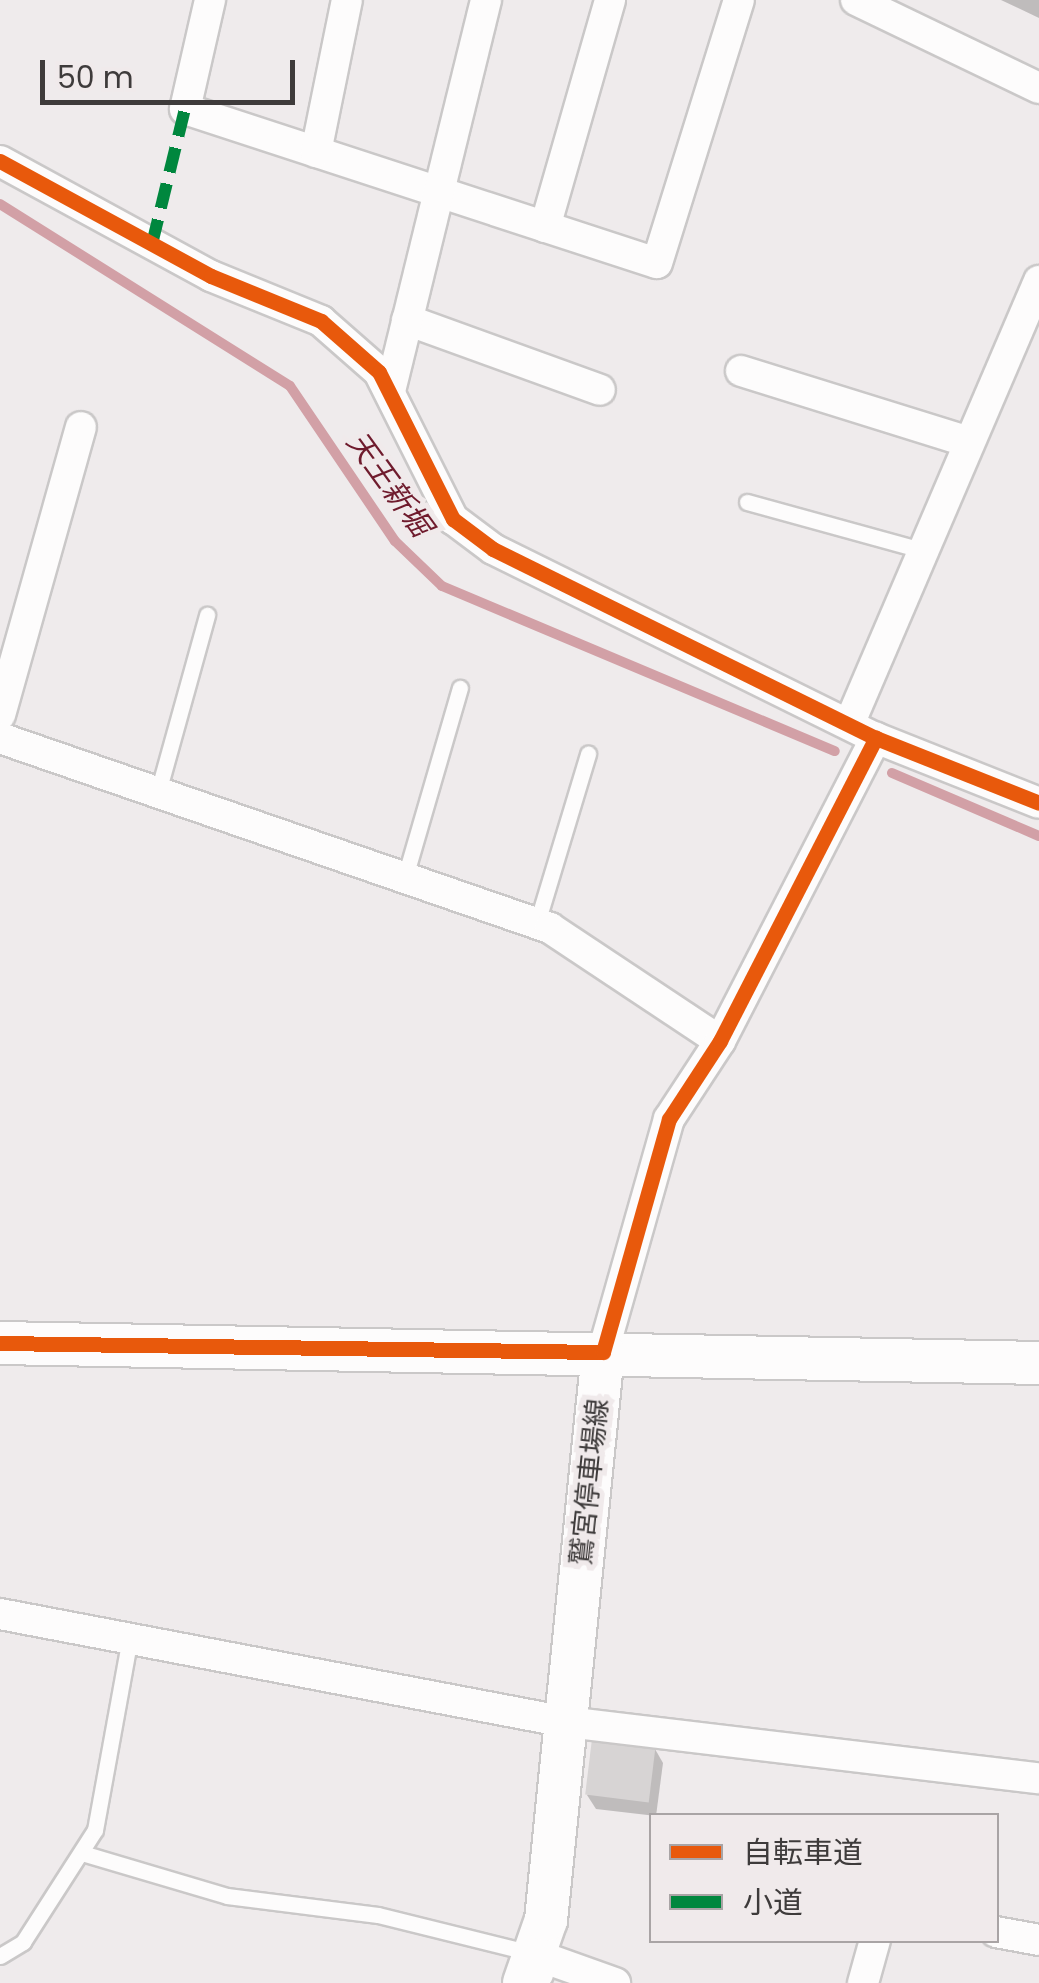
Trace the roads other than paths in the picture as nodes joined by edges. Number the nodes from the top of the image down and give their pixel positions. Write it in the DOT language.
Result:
graph roads {
  1 [pos="210,0"];
  2 [pos="347,0"];
  3 [pos="486,0"];
  4 [pos="610,0"];
  5 [pos="738,0"];
  6 [pos="856,0"];
  7 [pos="1039,88"];
  8 [pos="316,152"];
  9 [pos="0,161"];
  10 [pos="436,192"];
  11 [pos="545,227"];
  12 [pos="1039,281"];
  13 [pos="407,320"];
  14 [pos="742,371"];
  15 [pos="390,390"];
  16 [pos="600,390"];
  17 [pos="80,428"];
  18 [pos="966,440"];
  19 [pos="746,502"];
  20 [pos="921,550"];
  21 [pos="207,614"];
  22 [pos="460,688"];
  23 [pos="0,715"];
  24 [pos="863,730"];
  25 [pos="0,738"];
  26 [pos="588,754"];
  27 [pos="158,792"];
  28 [pos="1039,803"];
  29 [pos="404,878"];
  30 [pos="537,923"];
  31 [pos="720,1042"];
  32 [pos="0,1343"];
  33 [pos="602,1352"];
  34 [pos="1039,1363"];
  35 [pos="0,1614"];
  36 [pos="130,1638"];
  37 [pos="566,1722"];
  38 [pos="1039,1778"];
  39 [pos="82,1853"];
  40 [pos="999,1933"];
  41 [pos="1039,1940"];
  42 [pos="874,1943"];
  43 [pos="0,1956"];
  44 [pos="533,1974"];
  45 [pos="615,1983"];
  46 [pos="862,1983"];
  1 -- 8 [label="street"];
  2 -- 8 [label="street"];
  3 -- 10 [label="street"];
  4 -- 11 [label="street"];
  5 -- 11 [label="street"];
  6 -- 7 [label="street"];
  8 -- 10 [label="street"];
  9 -- 15 [label="street"];
  10 -- 11 [label="street"];
  10 -- 13 [label="street"];
  12 -- 18 [label="street"];
  13 -- 15 [label="street"];
  13 -- 16 [label="street"];
  14 -- 18 [label="street"];
  15 -- 24 [label="street"];
  17 -- 23 [label="street"];
  18 -- 20 [label="street"];
  19 -- 20 [label="lane"];
  20 -- 24 [label="street"];
  21 -- 27 [label="lane"];
  22 -- 29 [label="lane"];
  24 -- 28 [label="street"];
  24 -- 31 [label="street"];
  25 -- 27 [label="street"];
  26 -- 30 [label="lane"];
  27 -- 29 [label="street"];
  29 -- 30 [label="street"];
  30 -- 31 [label="street"];
  31 -- 33 [label="street"];
  32 -- 33 [label="main road"];
  33 -- 34 [label="main road"];
  33 -- 37 [label="main road, 鷲宮停車場線"];
  35 -- 36 [label="street"];
  36 -- 37 [label="street"];
  36 -- 39 [label="lane"];
  37 -- 38 [label="street"];
  37 -- 44 [label="main road, 鷲宮停車場線"];
  39 -- 43 [label="lane"];
  39 -- 44 [label="lane"];
  40 -- 41 [label="street"];
  42 -- 46 [label="street"];
  44 -- 45 [label="street"];
}
